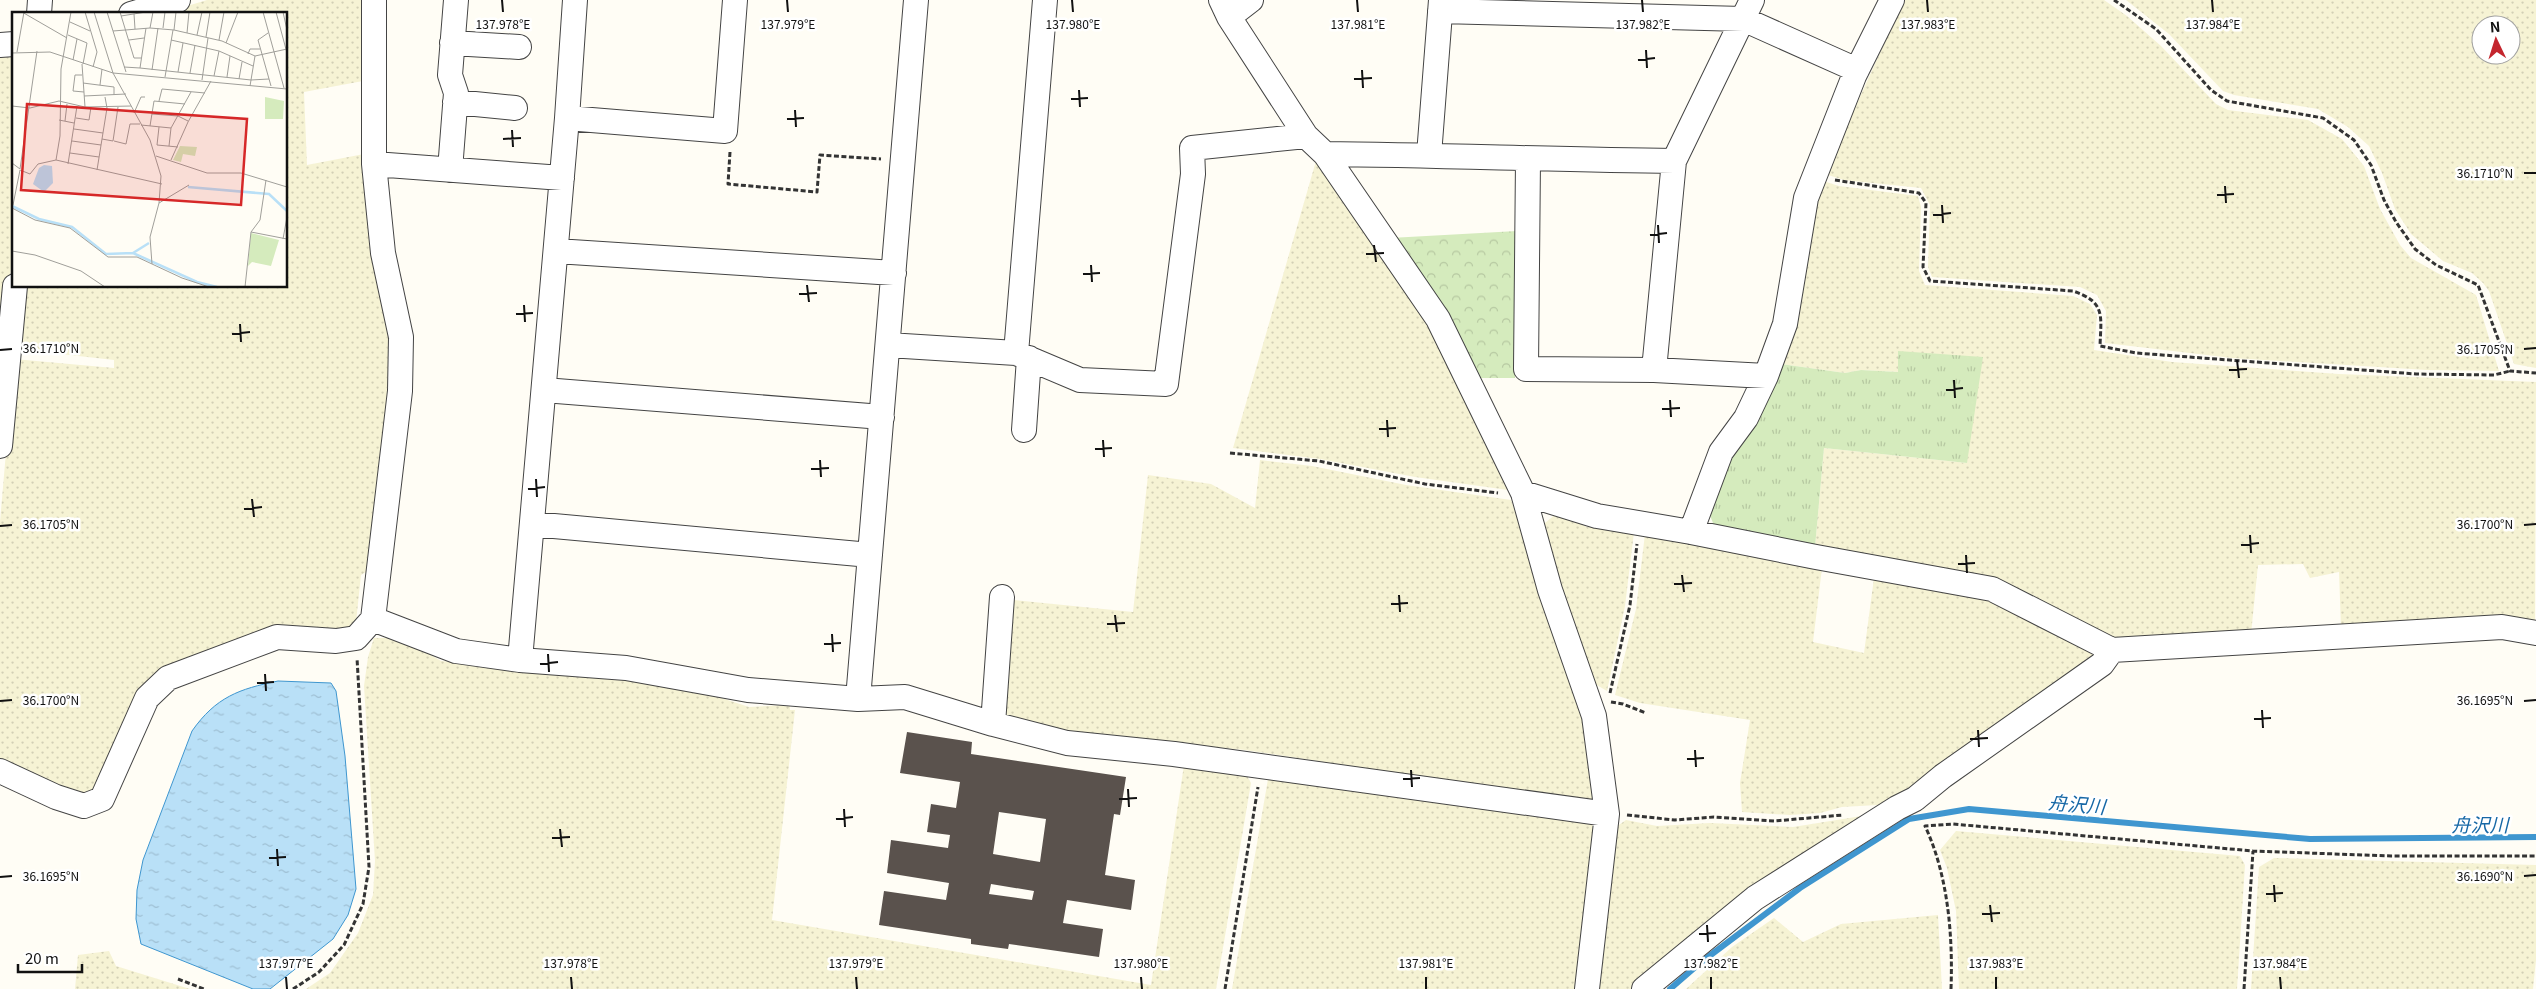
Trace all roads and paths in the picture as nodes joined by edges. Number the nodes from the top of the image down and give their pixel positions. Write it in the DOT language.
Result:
graph roads {
  1 [pos="178,0"];
  2 [pos="374,0"];
  3 [pos="456,0"];
  4 [pos="574,0"];
  5 [pos="735,0"];
  6 [pos="916,0"];
  7 [pos="1045,0"];
  8 [pos="1251,0"];
  9 [pos="1892,0"];
  10 [pos="2114,0"];
  11 [pos="1440,5"];
  12 [pos="1225,8"];
  13 [pos="1747,9"];
  14 [pos="138,12"];
  15 [pos="452,43"];
  16 [pos="519,47"];
  17 [pos="1858,70"];
  18 [pos="455,102"];
  19 [pos="516,108"];
  20 [pos="567,118"];
  21 [pos="725,131"];
  22 [pos="1306,136"];
  23 [pos="1325,154"];
  24 [pos="1429,155"];
  25 [pos="903,160"];
  26 [pos="1528,160"];
  27 [pos="1674,161"];
  28 [pos="374,164"];
  29 [pos="450,170"];
  30 [pos="1816,172"];
  31 [pos="562,178"];
  32 [pos="556,251"];
  33 [pos="894,273"];
  34 [pos="15,288"];
  35 [pos="888,345"];
  36 [pos="1022,355"];
  37 [pos="1654,370"];
  38 [pos="2510,371"];
  39 [pos="2536,373"];
  40 [pos="1766,376"];
  41 [pos="544,390"];
  42 [pos="882,417"];
  43 [pos="1024,430"];
  44 [pos="0,446"];
  45 [pos="1230,453"];
  46 [pos="1523,493"];
  47 [pos="1640,523"];
  48 [pos="532,524"];
  49 [pos="1691,532"];
  50 [pos="870,555"];
  51 [pos="1002,597"];
  52 [pos="373,619"];
  53 [pos="2536,633"];
  54 [pos="356,638"];
  55 [pos="2112,650"];
  56 [pos="520,660"];
  57 [pos="858,699"];
  58 [pos="1646,714"];
  59 [pos="993,724"];
  60 [pos="1262,766"];
  61 [pos="0,771"];
  62 [pos="1606,814"];
  63 [pos="1851,814"];
  64 [pos="2253,851"];
  65 [pos="2536,856"];
  66 [pos="178,979"];
  67 [pos="204,989"];
  68 [pos="293,989"];
  69 [pos="1225,989"];
  70 [pos="1587,989"];
  71 [pos="1644,989"];
  72 [pos="1951,989"];
  73 [pos="2244,989"];
  1 -- 14 [label="street"];
  2 -- 28 [label="street"];
  3 -- 15 [label="street"];
  4 -- 20 [label="street"];
  5 -- 21 [label="street"];
  6 -- 25 [label="street"];
  7 -- 36 [label="street"];
  8 -- 12 [label="street"];
  9 -- 17 [label="street"];
  10 -- 38 [label="path"];
  11 -- 13 [label="street"];
  11 -- 24 [label="street"];
  12 -- 22 [label="street"];
  13 -- 17 [label="street"];
  13 -- 27 [label="street"];
  15 -- 16 [label="street"];
  15 -- 18 [label="street"];
  17 -- 30 [label="street"];
  18 -- 19 [label="street"];
  18 -- 29 [label="street"];
  20 -- 21 [label="street"];
  20 -- 31 [label="street"];
  21 -- 25 [label="path"];
  22 -- 23 [label="street"];
  22 -- 36 [label="street"];
  23 -- 24 [label="street"];
  23 -- 46 [label="street"];
  24 -- 26 [label="street"];
  25 -- 33 [label="street"];
  26 -- 27 [label="street"];
  26 -- 37 [label="street"];
  27 -- 37 [label="street"];
  28 -- 29 [label="street"];
  28 -- 52 [label="street"];
  29 -- 31 [label="street"];
  30 -- 38 [label="path"];
  30 -- 40 [label="street"];
  31 -- 32 [label="street"];
  32 -- 33 [label="street"];
  32 -- 41 [label="street"];
  33 -- 35 [label="street"];
  34 -- 44 [label="street"];
  35 -- 36 [label="street"];
  35 -- 42 [label="street"];
  36 -- 43 [label="street"];
  37 -- 40 [label="street"];
  38 -- 39 [label="path"];
  40 -- 49 [label="street"];
  41 -- 42 [label="street"];
  41 -- 48 [label="street"];
  42 -- 50 [label="street"];
  45 -- 46 [label="path"];
  46 -- 47 [label="street"];
  46 -- 62 [label="street"];
  47 -- 49 [label="street"];
  47 -- 58 [label="path"];
  48 -- 50 [label="street"];
  48 -- 56 [label="street"];
  49 -- 55 [label="street"];
  50 -- 57 [label="street"];
  51 -- 59 [label="street"];
  52 -- 54 [label="street"];
  52 -- 56 [label="street"];
  53 -- 55 [label="street"];
  54 -- 61 [label="street"];
  54 -- 68 [label="path"];
  55 -- 71 [label="street"];
  56 -- 57 [label="street"];
  57 -- 59 [label="street"];
  59 -- 60 [label="street"];
  60 -- 62 [label="street"];
  60 -- 69 [label="path"];
  62 -- 63 [label="path"];
  62 -- 70 [label="street"];
  64 -- 65 [label="path"];
  64 -- 72 [label="path"];
  64 -- 73 [label="path"];
  66 -- 67 [label="path"];
}
